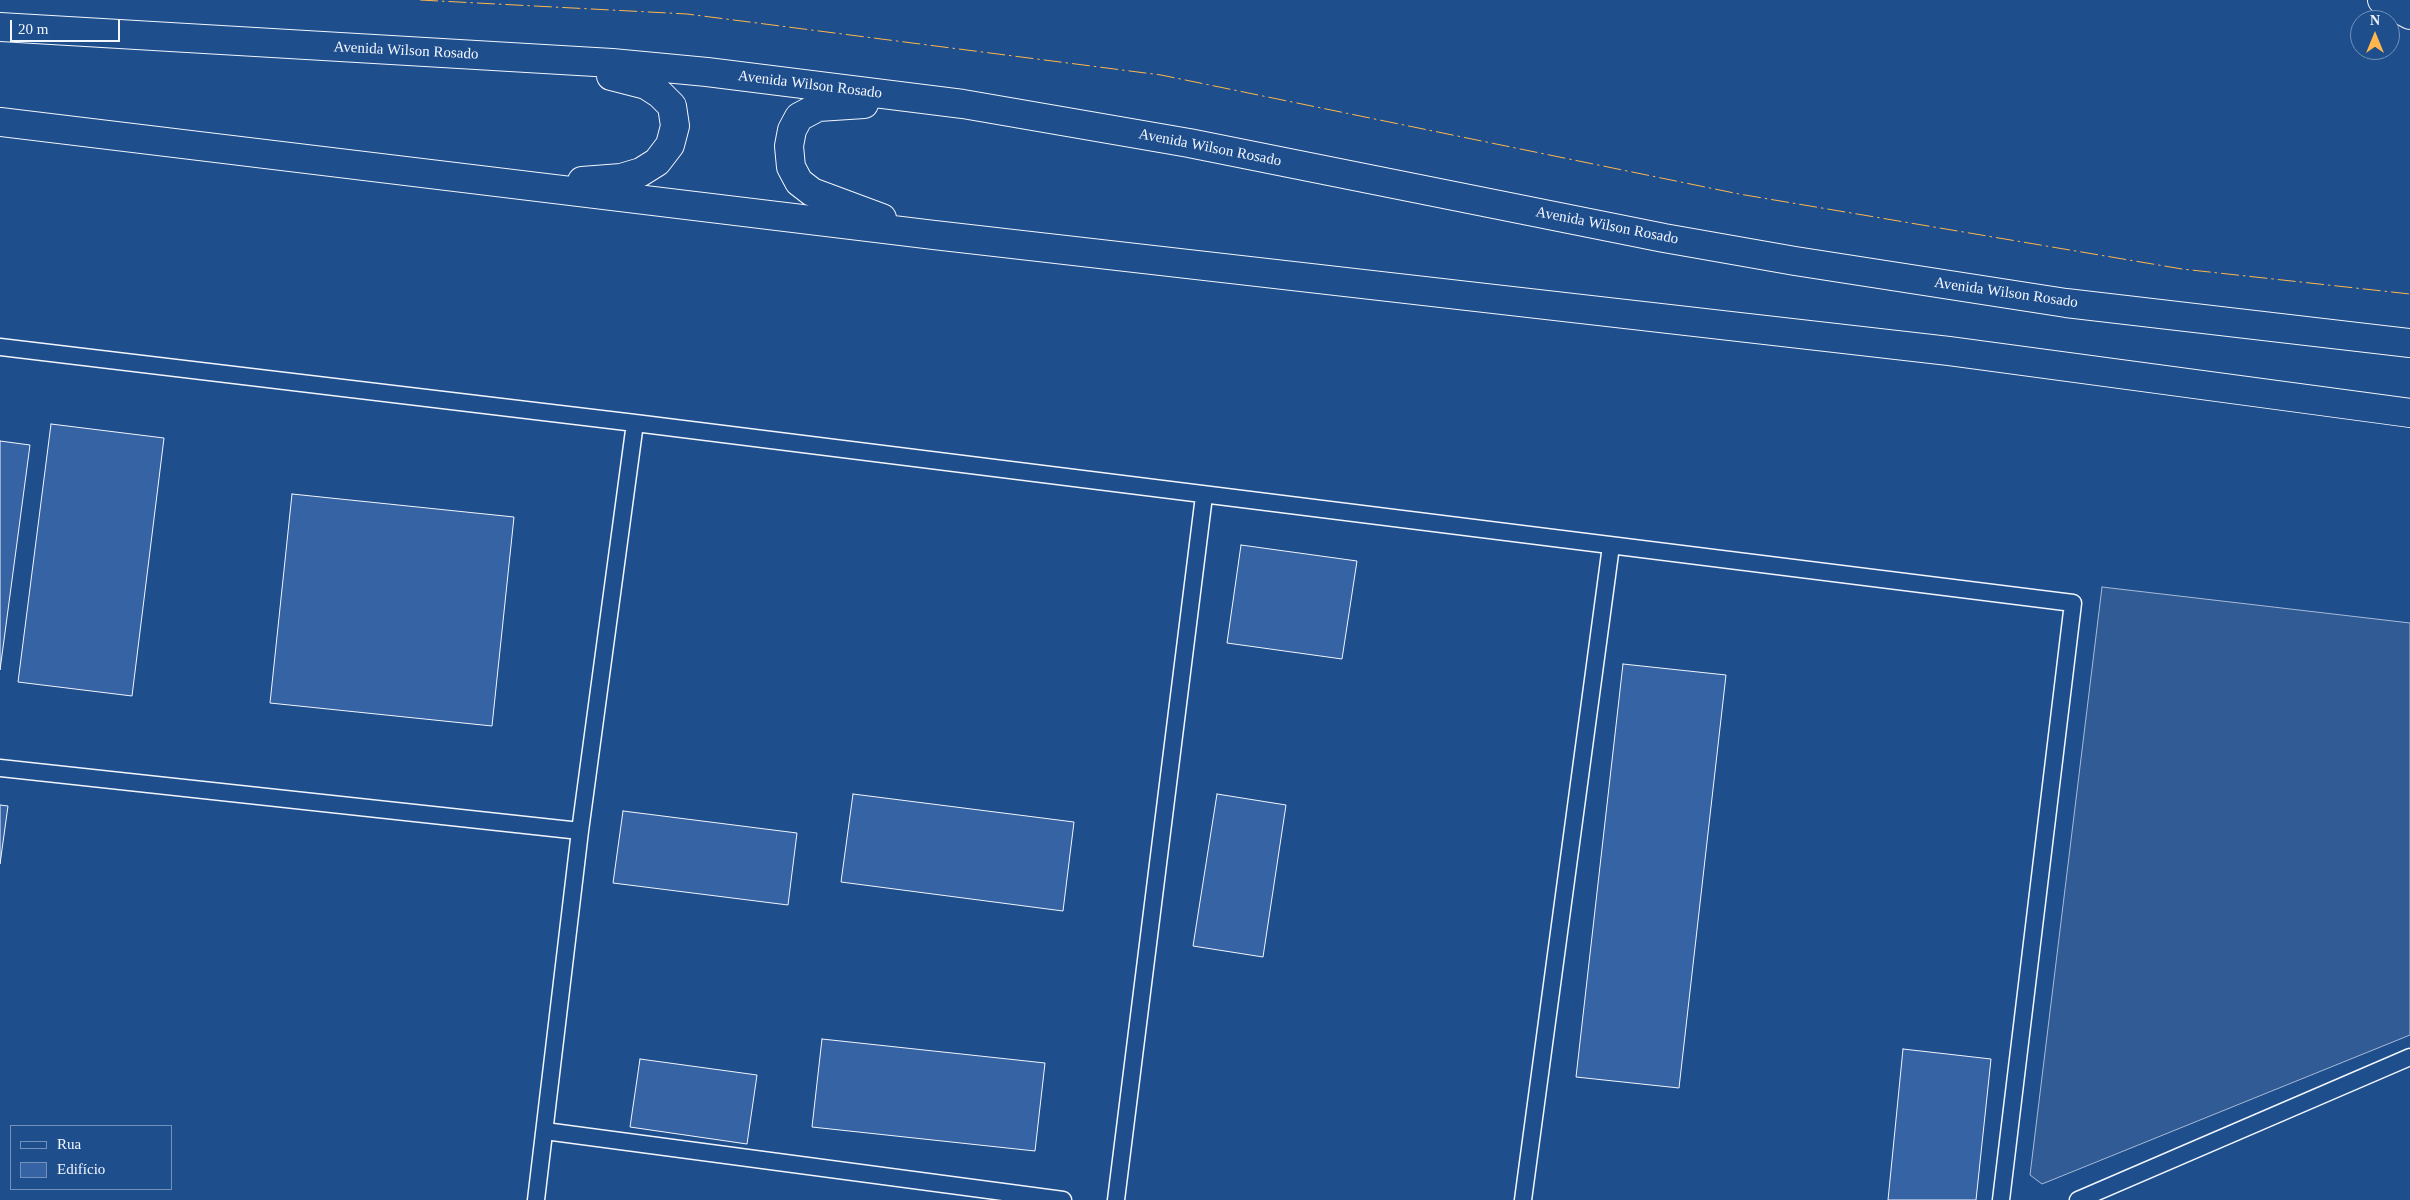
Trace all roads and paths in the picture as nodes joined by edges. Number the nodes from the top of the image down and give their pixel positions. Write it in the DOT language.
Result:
graph roads {
  1 [pos="2382,0"];
  2 [pos="2410,16"];
  3 [pos="0,27"];
  4 [pos="503,57"];
  5 [pos="963,104"];
  6 [pos="0,122"];
  7 [pos="491,182"];
  8 [pos="934,235"];
  9 [pos="2410,343"];
  10 [pos="0,347"];
  11 [pos="2410,413"];
  12 [pos="635,423"];
  13 [pos="1204,496"];
  14 [pos="1610,546"];
  15 [pos="0,768"];
  16 [pos="580,831"];
  17 [pos="2410,1057"];
  18 [pos="545,1132"];
  19 [pos="536,1200"];
  20 [pos="1063,1200"];
  21 [pos="1116,1200"];
  22 [pos="1523,1200"];
  23 [pos="2002,1200"];
  24 [pos="2078,1200"];
  1 -- 2 [label="main road"];
  3 -- 4 [label="main road, Avenida Wilson Rosado"];
  4 -- 5 [label="main road, Avenida Wilson Rosado"];
  4 -- 7 [label="main road"];
  5 -- 8 [label="main road"];
  5 -- 9 [label="main road, Avenida Wilson Rosado"];
  6 -- 7 [label="main road"];
  7 -- 8 [label="main road"];
  8 -- 11 [label="main road"];
  10 -- 12 [label="lane"];
  12 -- 13 [label="lane"];
  12 -- 16 [label="lane"];
  13 -- 14 [label="lane"];
  13 -- 21 [label="lane"];
  14 -- 22 [label="lane"];
  14 -- 23 [label="lane"];
  15 -- 16 [label="lane"];
  16 -- 18 [label="lane"];
  17 -- 24 [label="lane"];
  18 -- 19 [label="lane"];
  18 -- 20 [label="lane"];
}
